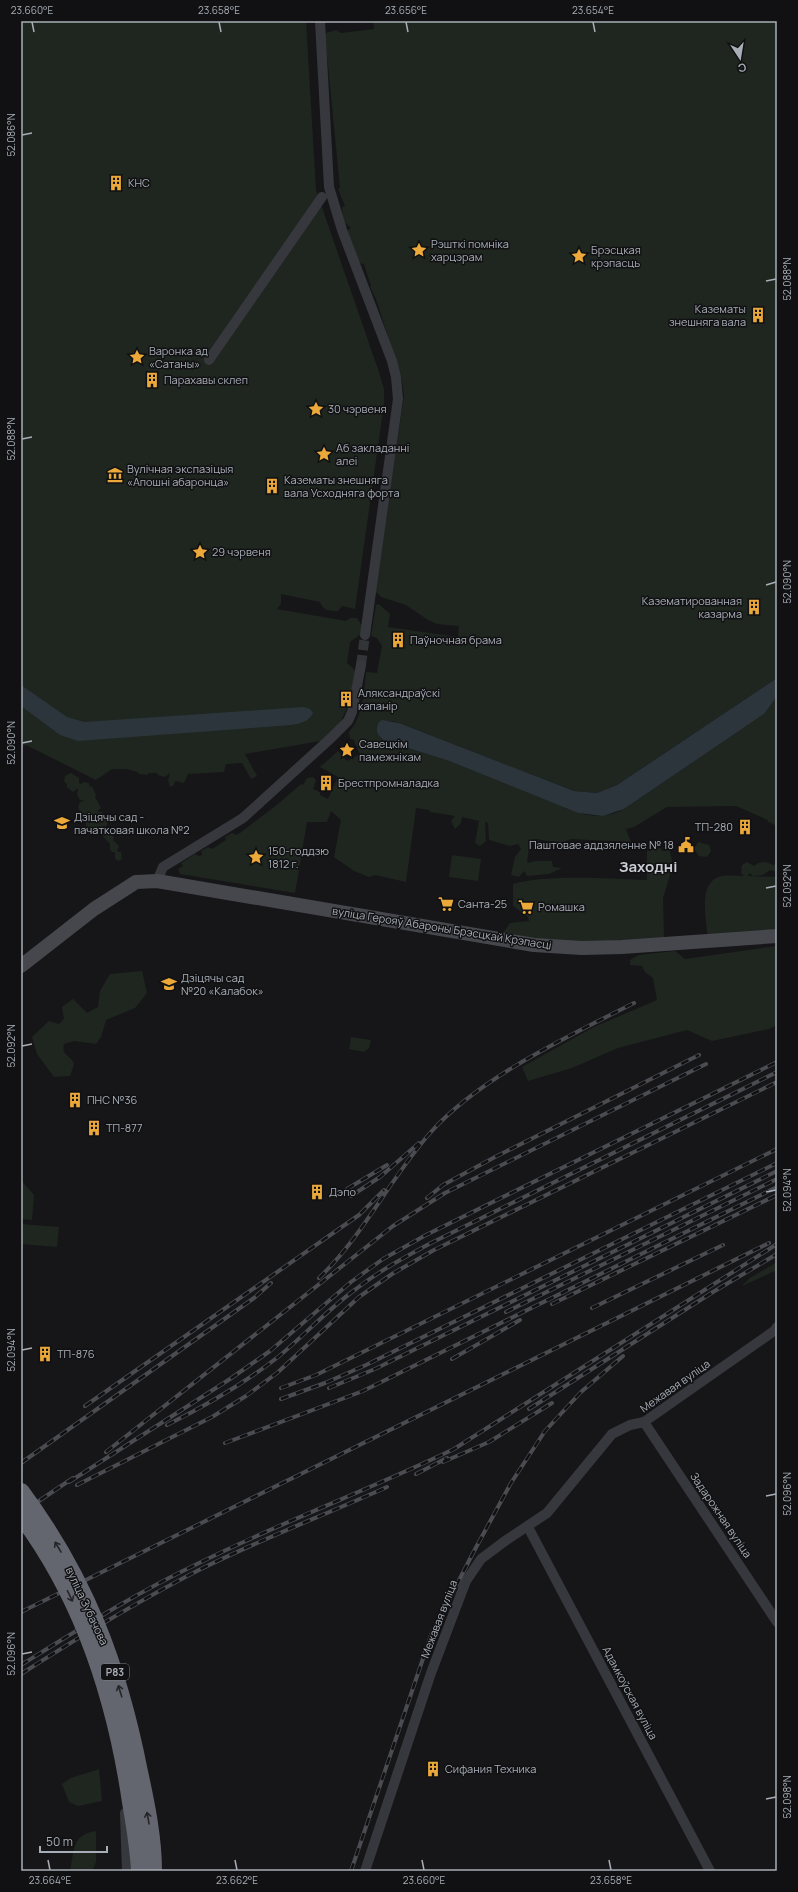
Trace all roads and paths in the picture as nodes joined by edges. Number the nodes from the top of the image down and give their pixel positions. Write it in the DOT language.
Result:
graph roads {
  1 [pos="320,21"];
  2 [pos="322,197"];
  3 [pos="209,360"];
  4 [pos="364,635"];
  5 [pos="361,665"];
  6 [pos="157,881"];
  7 [pos="777,936"];
  8 [pos="21,966"];
  9 [pos="777,1327"];
  10 [pos="644,1422"];
  11 [pos="21,1492"];
  12 [pos="21,1515"];
  13 [pos="528,1527"];
  14 [pos="777,1622"];
  15 [pos="120,1713"];
  16 [pos="127,1871"];
  17 [pos="140,1871"];
  18 [pos="153,1871"];
  19 [pos="365,1871"];
  20 [pos="710,1871"];
  1 -- 4 [label="street"];
  2 -- 3 [label="street"];
  5 -- 6 [label="street"];
  6 -- 7 [label="main road, вуліца Герояў Абароны Брэсцкай Крэпасці"];
  6 -- 8 [label="main road, вуліца Герояў Абароны Брэсцкай Крэпасці"];
  9 -- 10 [label="street, Межавая вуліца"];
  10 -- 13 [label="street, Межавая вуліца"];
  10 -- 14 [label="street, Задарожная вуліца"];
  18 -- 11 [label="highway, вуліца Зубачова / Р83, one-way, bridge"];
  12 -- 17 [label="highway, вуліца Зубачова / Р83, one-way, bridge"];
  13 -- 19 [label="street, Межавая вуліца"];
  13 -- 20 [label="street, Адамкоўская вуліца"];
  15 -- 16 [label="street"];
}
